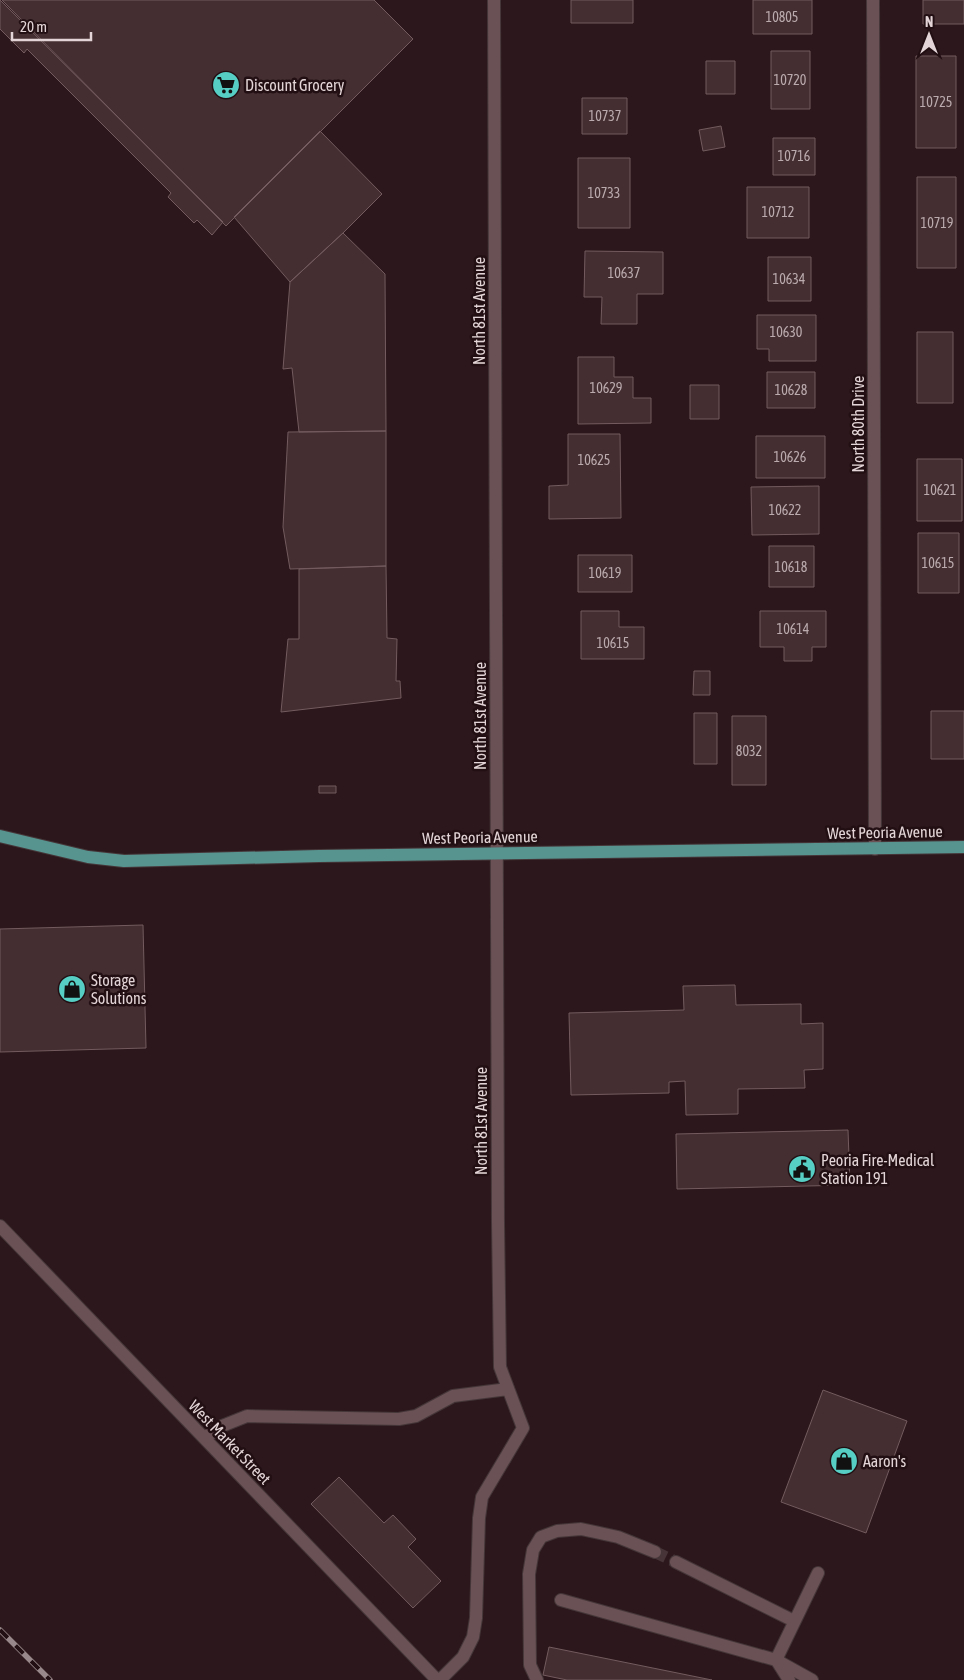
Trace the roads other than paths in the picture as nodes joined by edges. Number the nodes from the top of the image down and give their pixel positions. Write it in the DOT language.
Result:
graph roads {
  1 [pos="494,0"];
  2 [pos="873,0"];
  3 [pos="0,836"];
  4 [pos="964,847"];
  5 [pos="875,848"];
  6 [pos="496,852"];
  7 [pos="0,1226"];
  8 [pos="508,1389"];
  9 [pos="204,1438"];
  10 [pos="655,1552"];
  11 [pos="676,1562"];
  12 [pos="818,1573"];
  13 [pos="561,1600"];
  14 [pos="794,1621"];
  15 [pos="776,1660"];
  16 [pos="439,1680"];
  17 [pos="537,1680"];
  18 [pos="788,1680"];
  19 [pos="812,1680"];
  1 -- 6 [label="street, North 81st Avenue"];
  2 -- 5 [label="street, North 80th Drive"];
  3 -- 6 [label="main road, West Peoria Avenue"];
  4 -- 5 [label="main road, West Peoria Avenue"];
  5 -- 6 [label="main road, West Peoria Avenue"];
  6 -- 8 [label="street, North 81st Avenue"];
  7 -- 9 [label="street, West Market Street"];
  8 -- 9 [label="street"];
  8 -- 16 [label="street, North 81st Avenue"];
  9 -- 16 [label="street, West Market Street"];
  10 -- 17 [label="street"];
  11 -- 14 [label="street"];
  12 -- 14 [label="street"];
  13 -- 15 [label="street"];
  14 -- 15 [label="street"];
  15 -- 18 [label="street"];
  15 -- 19 [label="street"];
}
